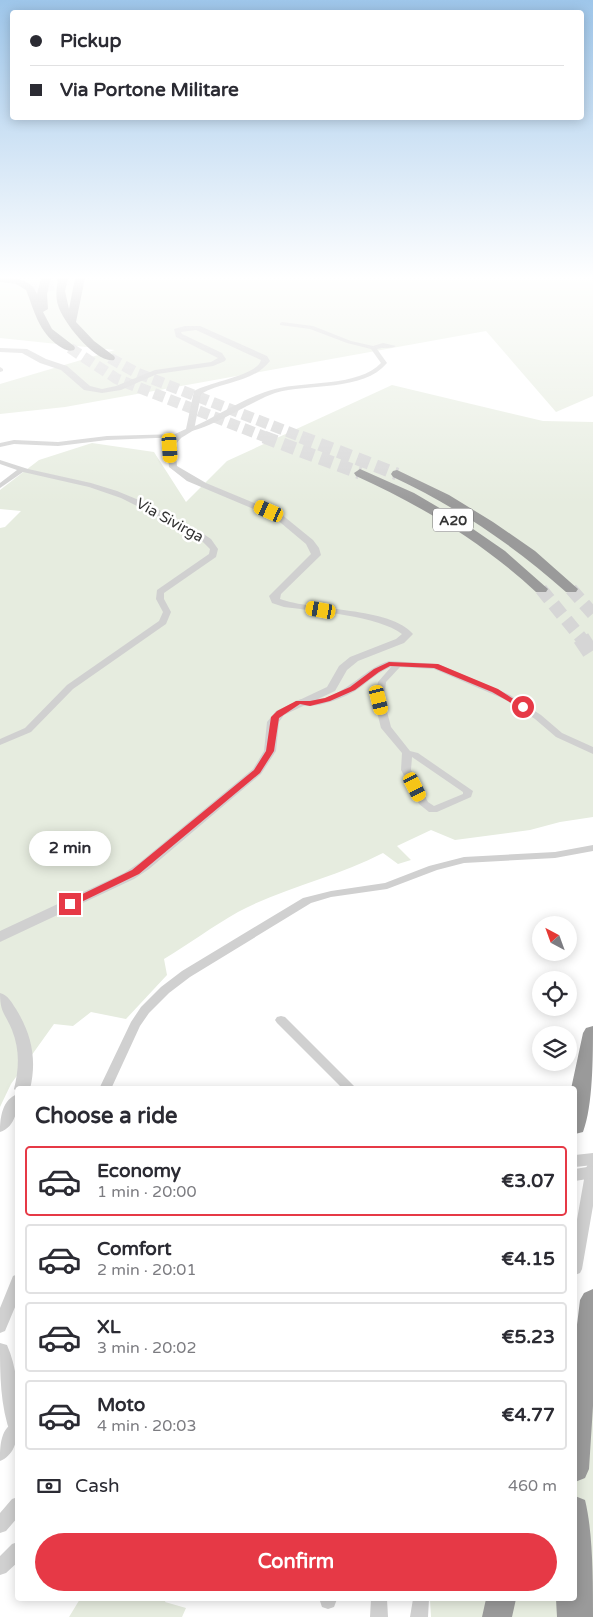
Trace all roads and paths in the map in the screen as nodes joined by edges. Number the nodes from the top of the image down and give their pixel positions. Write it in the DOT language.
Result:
graph roads {
  1 [pos="30,353"];
  2 [pos="104,353"];
  3 [pos="216,353"];
  4 [pos="254,353"];
  5 [pos="377,353"];
  6 [pos="110,358"];
  7 [pos="190,430"];
  8 [pos="178,436"];
  9 [pos="0,445"];
  10 [pos="0,462"];
  11 [pos="0,468"];
  12 [pos="20,470"];
  13 [pos="360,473"];
  14 [pos="397,474"];
  15 [pos="0,486"];
  16 [pos="566,585"];
  17 [pos="538,586"];
  18 [pos="397,665"];
  19 [pos="299,702"];
  20 [pos="0,742"];
  21 [pos="593,751"];
  22 [pos="407,753"];
  23 [pos="593,848"];
  24 [pos="0,937"];
  25 [pos="0,998"];
  26 [pos="281,1020"];
  27 [pos="593,1033"];
  28 [pos="23,1086"];
  29 [pos="106,1086"];
  30 [pos="348,1086"];
  31 [pos="15,1104"];
  32 [pos="577,1116"];
  33 [pos="0,1126"];
  34 [pos="577,1162"];
  35 [pos="593,1168"];
  36 [pos="577,1174"];
  37 [pos="577,1258"];
  38 [pos="593,1300"];
  39 [pos="13,1302"];
  40 [pos="0,1327"];
  41 [pos="0,1351"];
  42 [pos="577,1371"];
  43 [pos="593,1385"];
  44 [pos="14,1398"];
  45 [pos="15,1431"];
  46 [pos="577,1440"];
  47 [pos="0,1454"];
  48 [pos="15,1508"];
  49 [pos="577,1524"];
  50 [pos="0,1525"];
  51 [pos="15,1553"];
  52 [pos="0,1567"];
  53 [pos="379,1601"];
  54 [pos="421,1601"];
  55 [pos="500,1601"];
  56 [pos="505,1601"];
  57 [pos="571,1601"];
  58 [pos="379,1617"];
  59 [pos="419,1617"];
  60 [pos="497,1617"];
  61 [pos="506,1617"];
  62 [pos="572,1617"];
  63 [pos="589,1617"];
  1 -- 3 [label="street"];
  2 -- 6 [label="highway"];
  4 -- 7 [label="street"];
  5 -- 7 [label="street"];
  7 -- 8 [label="street"];
  8 -- 9 [label="street"];
  8 -- 19 [label="street"];
  10 -- 12 [label="street, Via Sivirga"];
  11 -- 12 [label="street"];
  12 -- 15 [label="street"];
  12 -- 20 [label="street, Via Sivirga"];
  13 -- 17 [label="highway, A20"];
  14 -- 16 [label="highway, A20"];
  18 -- 19 [label="street"];
  18 -- 21 [label="street"];
  18 -- 22 [label="street"];
  19 -- 24 [label="street"];
  22 -- 22 [label="street"];
  23 -- 29 [label="street"];
  25 -- 28 [label="street"];
  26 -- 30 [label="street"];
  27 -- 32 [label="highway"];
  31 -- 33 [label="street"];
  34 -- 35 [label="street"];
  35 -- 36 [label="street"];
  35 -- 37 [label="street"];
  38 -- 46 [label="highway"];
  39 -- 40 [label="street"];
  41 -- 44 [label="street"];
  42 -- 43 [label="street"];
  45 -- 47 [label="street"];
  48 -- 50 [label="street"];
  49 -- 63 [label="highway"];
  51 -- 52 [label="street"];
  53 -- 58 [label="street"];
  54 -- 59 [label="street"];
  55 -- 60 [label="highway"];
  56 -- 61 [label="highway"];
  57 -- 62 [label="highway"];
}
